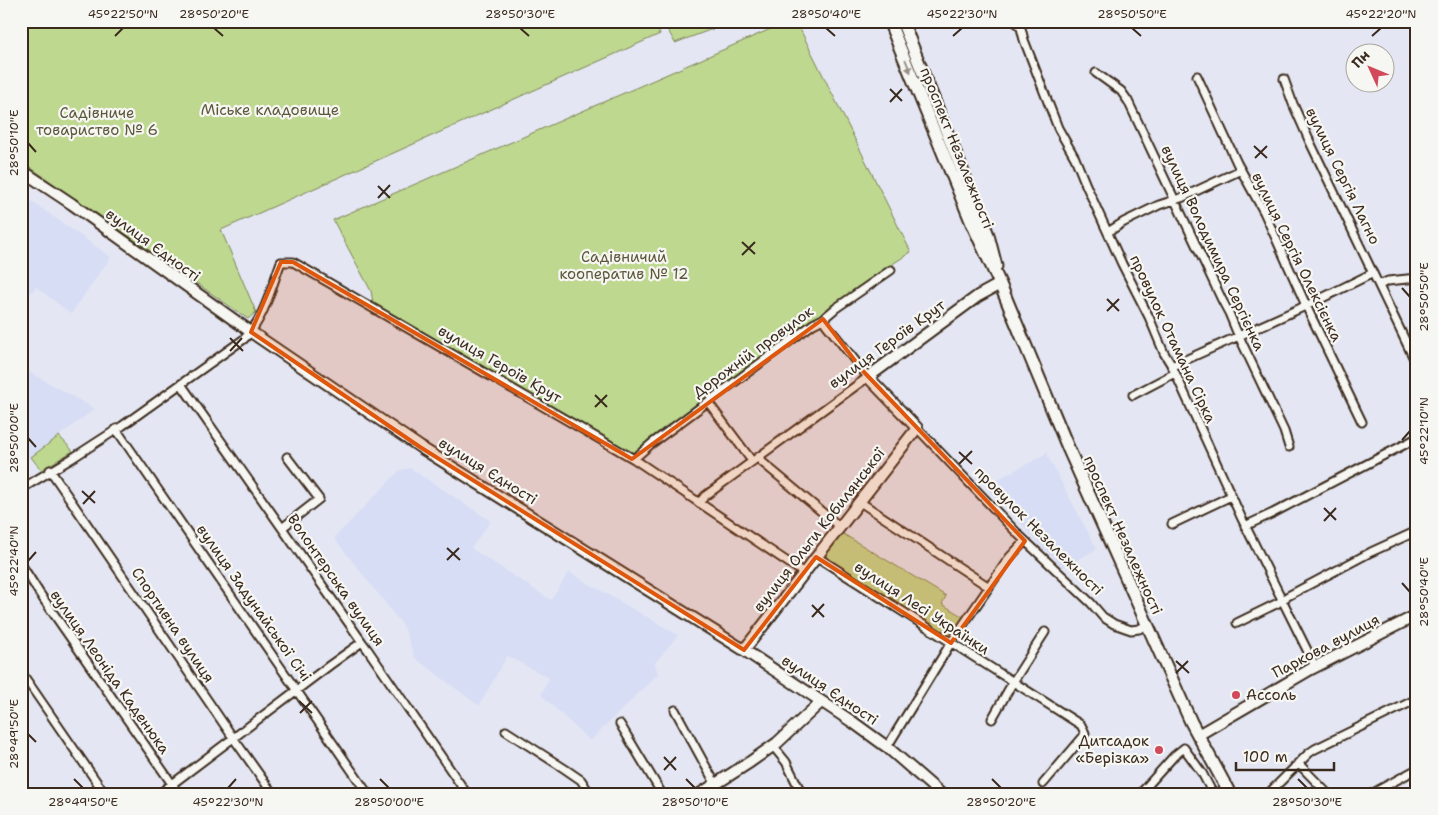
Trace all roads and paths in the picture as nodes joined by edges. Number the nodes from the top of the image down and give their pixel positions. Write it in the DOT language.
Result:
graph roads {
  1 [pos="889,21"];
  2 [pos="902,21"];
  3 [pos="1015,21"];
  4 [pos="1096,73"];
  5 [pos="1197,76"];
  6 [pos="1284,79"];
  7 [pos="21,170"];
  8 [pos="1241,170"];
  9 [pos="1175,200"];
  10 [pos="978,223"];
  11 [pos="1108,232"];
  12 [pos="891,270"];
  13 [pos="1373,273"];
  14 [pos="1417,278"];
  15 [pos="1000,284"];
  16 [pos="1379,285"];
  17 [pos="1305,305"];
  18 [pos="823,319"];
  19 [pos="251,332"];
  20 [pos="1239,336"];
  21 [pos="1417,365"];
  22 [pos="1174,370"];
  23 [pos="868,377"];
  24 [pos="181,384"];
  25 [pos="1133,395"];
  26 [pos="708,402"];
  27 [pos="1362,422"];
  28 [pos="917,428"];
  29 [pos="116,429"];
  30 [pos="1417,438"];
  31 [pos="1289,447"];
  32 [pos="287,457"];
  33 [pos="634,459"];
  34 [pos="755,459"];
  35 [pos="50,470"];
  36 [pos="21,489"];
  37 [pos="1232,496"];
  38 [pos="860,502"];
  39 [pos="699,503"];
  40 [pos="1172,524"];
  41 [pos="1245,526"];
  42 [pos="840,527"];
  43 [pos="282,528"];
  44 [pos="1417,531"];
  45 [pos="1024,541"];
  46 [pos="817,557"];
  47 [pos="21,564"];
  48 [pos="804,573"];
  49 [pos="989,587"];
  50 [pos="1282,600"];
  51 [pos="1417,615"];
  52 [pos="1237,623"];
  53 [pos="1147,625"];
  54 [pos="1045,632"];
  55 [pos="362,642"];
  56 [pos="951,643"];
  57 [pos="744,650"];
  58 [pos="1315,666"];
  59 [pos="21,672"];
  60 [pos="1013,682"];
  61 [pos="297,690"];
  62 [pos="1417,698"];
  63 [pos="821,702"];
  64 [pos="675,710"];
  65 [pos="992,719"];
  66 [pos="620,724"];
  67 [pos="506,731"];
  68 [pos="1198,735"];
  69 [pos="234,738"];
  70 [pos="773,746"];
  71 [pos="887,746"];
  72 [pos="1298,763"];
  73 [pos="1417,769"];
  74 [pos="1043,784"];
  75 [pos="172,785"];
  76 [pos="718,789"];
  77 [pos="1228,793"];
  78 [pos="105,794"];
  79 [pos="159,794"];
  80 [pos="178,794"];
  81 [pos="273,794"];
  82 [pos="368,794"];
  83 [pos="467,794"];
  84 [pos="590,794"];
  85 [pos="662,794"];
  86 [pos="700,794"];
  87 [pos="802,794"];
  88 [pos="941,794"];
  89 [pos="1140,794"];
  90 [pos="1216,794"];
  91 [pos="1268,794"];
  92 [pos="1328,794"];
  93 [pos="1371,794"];
  1 -- 10 [label="main road, проспект Незалежності, one-way"];
  2 -- 10 [label="main road, проспект Незалежності"];
  3 -- 11 [label="street, провулок Отамана Сірка"];
  4 -- 9 [label="street, вулиця Володимира Сергієнка"];
  5 -- 8 [label="street, вулиця Сергія Олексієнка"];
  6 -- 13 [label="street, вулиця Сергія Лагно"];
  7 -- 19 [label="main road, вулиця Єдності"];
  8 -- 9 [label="street"];
  8 -- 17 [label="street, вулиця Сергія Олексієнка"];
  9 -- 11 [label="street"];
  9 -- 20 [label="street, вулиця Володимира Сергієнка"];
  10 -- 15 [label="main road, проспект Незалежності"];
  11 -- 22 [label="street, провулок Отамана Сірка"];
  12 -- 18 [label="street, Дорожній провулок"];
  13 -- 16 [label="street, вулиця Сергія Лагно"];
  13 -- 17 [label="street"];
  14 -- 16 [label="street"];
  15 -- 23 [label="main road, вулиця Героїв Крут"];
  15 -- 53 [label="main road, проспект Незалежності"];
  16 -- 21 [label="street, вулиця Сергія Лагно"];
  17 -- 20 [label="street"];
  17 -- 27 [label="street, вулиця Сергія Олексієнка"];
  18 -- 23 [label="street, провулок Незалежності"];
  18 -- 26 [label="street, Дорожній провулок"];
  19 -- 24 [label="street"];
  19 -- 33 [label="street, вулиця Героїв Крут"];
  19 -- 57 [label="main road, вулиця Єдності"];
  20 -- 22 [label="street"];
  20 -- 31 [label="street, вулиця Володимира Сергієнка"];
  22 -- 25 [label="street"];
  22 -- 37 [label="street, провулок Отамана Сірка"];
  23 -- 28 [label="main road, провулок Незалежності"];
  23 -- 34 [label="street, вулиця Героїв Крут"];
  24 -- 29 [label="street"];
  24 -- 43 [label="street, Волонтерська вулиця"];
  26 -- 33 [label="street, Дорожній провулок"];
  26 -- 34 [label="street"];
  28 -- 38 [label="main road, вулиця Ольги Кобилянської"];
  28 -- 45 [label="street, провулок Незалежності"];
  29 -- 35 [label="street"];
  29 -- 61 [label="street, вулиця Задунайської Січі"];
  30 -- 41 [label="street"];
  32 -- 43 [label="street"];
  33 -- 39 [label="street, вулиця Героїв Крут"];
  34 -- 39 [label="street, вулиця Героїв Крут"];
  34 -- 42 [label="street"];
  35 -- 36 [label="street"];
  35 -- 69 [label="street, Спортивна вулиця"];
  37 -- 40 [label="street"];
  37 -- 41 [label="street, провулок Отамана Сірка"];
  38 -- 42 [label="main road, вулиця Ольги Кобилянської"];
  38 -- 49 [label="street"];
  39 -- 48 [label="street, вулиця Героїв Крут"];
  41 -- 50 [label="street, провулок Отамана Сірка"];
  42 -- 46 [label="main road, вулиця Ольги Кобилянської"];
  43 -- 55 [label="street, Волонтерська вулиця"];
  44 -- 50 [label="street"];
  45 -- 49 [label="street"];
  45 -- 53 [label="street, провулок Незалежності"];
  46 -- 48 [label="main road, вулиця Ольги Кобилянської"];
  46 -- 56 [label="street, вулиця Лесі Українки"];
  47 -- 75 [label="street, вулиця Леоніда Каденюка"];
  48 -- 57 [label="main road, вулиця Ольги Кобилянської"];
  49 -- 56 [label="street"];
  50 -- 52 [label="street"];
  50 -- 58 [label="street, провулок Отамана Сірка"];
  51 -- 58 [label="main road, Паркова вулиця"];
  53 -- 68 [label="main road, проспект Незалежності"];
  54 -- 60 [label="street"];
  55 -- 61 [label="street"];
  55 -- 83 [label="street, Волонтерська вулиця"];
  56 -- 60 [label="street, вулиця Лесі Українки"];
  56 -- 71 [label="street"];
  57 -- 63 [label="main road, вулиця Єдності"];
  58 -- 68 [label="main road, Паркова вулиця"];
  59 -- 78 [label="street"];
  60 -- 65 [label="street"];
  60 -- 74 [label="street, вулиця Лесі Українки"];
  61 -- 69 [label="street"];
  61 -- 82 [label="street, вулиця Задунайської Січі"];
  62 -- 72 [label="street"];
  63 -- 70 [label="main road"];
  63 -- 71 [label="main road, вулиця Єдності"];
  64 -- 76 [label="street"];
  66 -- 85 [label="street"];
  67 -- 84 [label="street"];
  68 -- 77 [label="main road, проспект Незалежності"];
  69 -- 75 [label="street"];
  69 -- 81 [label="street, Спортивна вулиця"];
  70 -- 76 [label="main road"];
  70 -- 87 [label="street"];
  71 -- 88 [label="main road, вулиця Єдності"];
  72 -- 91 [label="street"];
  72 -- 92 [label="street"];
  73 -- 93 [label="street"];
  75 -- 79 [label="street"];
  75 -- 80 [label="street, вулиця Леоніда Каденюка"];
  76 -- 86 [label="main road"];
  89 -- 90 [label="street"];
}
